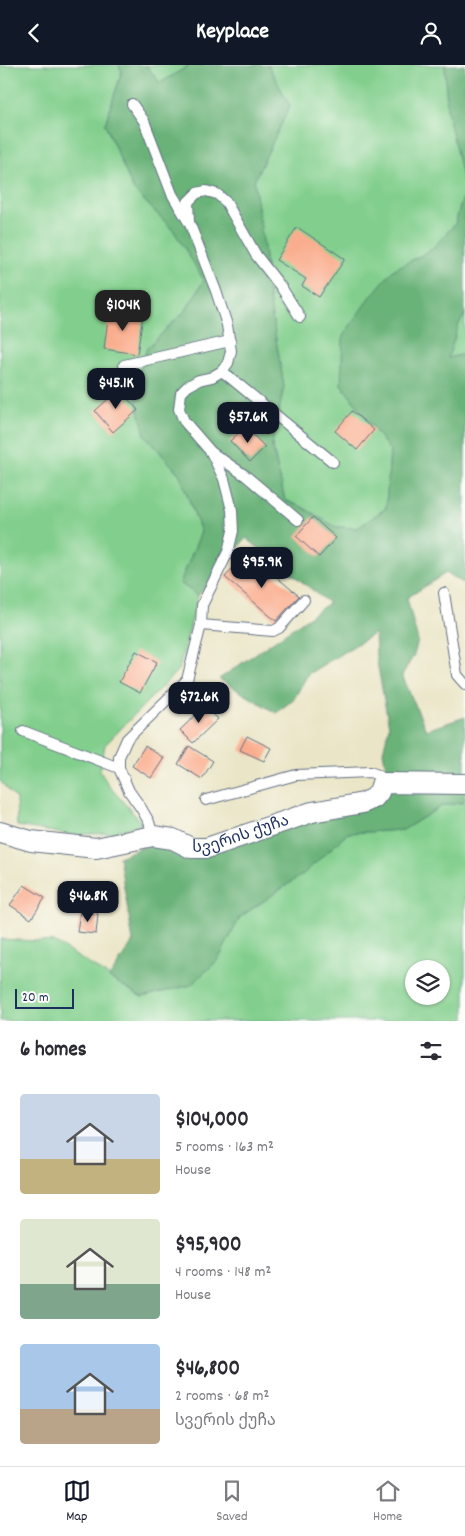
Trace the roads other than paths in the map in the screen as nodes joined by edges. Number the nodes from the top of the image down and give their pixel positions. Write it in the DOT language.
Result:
graph roads {
  1 [pos="132,104"];
  2 [pos="189,222"];
  3 [pos="300,317"];
  4 [pos="230,341"];
  5 [pos="124,365"];
  6 [pos="222,371"];
  7 [pos="211,452"];
  8 [pos="333,463"];
  9 [pos="298,520"];
  10 [pos="444,593"];
  11 [pos="304,601"];
  12 [pos="201,625"];
  13 [pos="465,684"];
  14 [pos="23,731"];
  15 [pos="119,768"];
  16 [pos="382,783"];
  17 [pos="465,784"];
  18 [pos="206,800"];
  19 [pos="0,832"];
  20 [pos="154,836"];
  1 -- 2 [label="lane"];
  2 -- 3 [label="lane"];
  2 -- 4 [label="lane"];
  4 -- 5 [label="lane"];
  4 -- 6 [label="lane"];
  6 -- 7 [label="lane"];
  6 -- 8 [label="lane"];
  7 -- 9 [label="lane"];
  7 -- 12 [label="lane"];
  10 -- 13 [label="lane"];
  11 -- 12 [label="lane"];
  12 -- 15 [label="lane"];
  14 -- 15 [label="lane"];
  15 -- 20 [label="lane"];
  16 -- 17 [label="street"];
  16 -- 18 [label="lane"];
  16 -- 20 [label="street, სვერის ქუჩა"];
  19 -- 20 [label="street, სვერის ქუჩა"];
}
